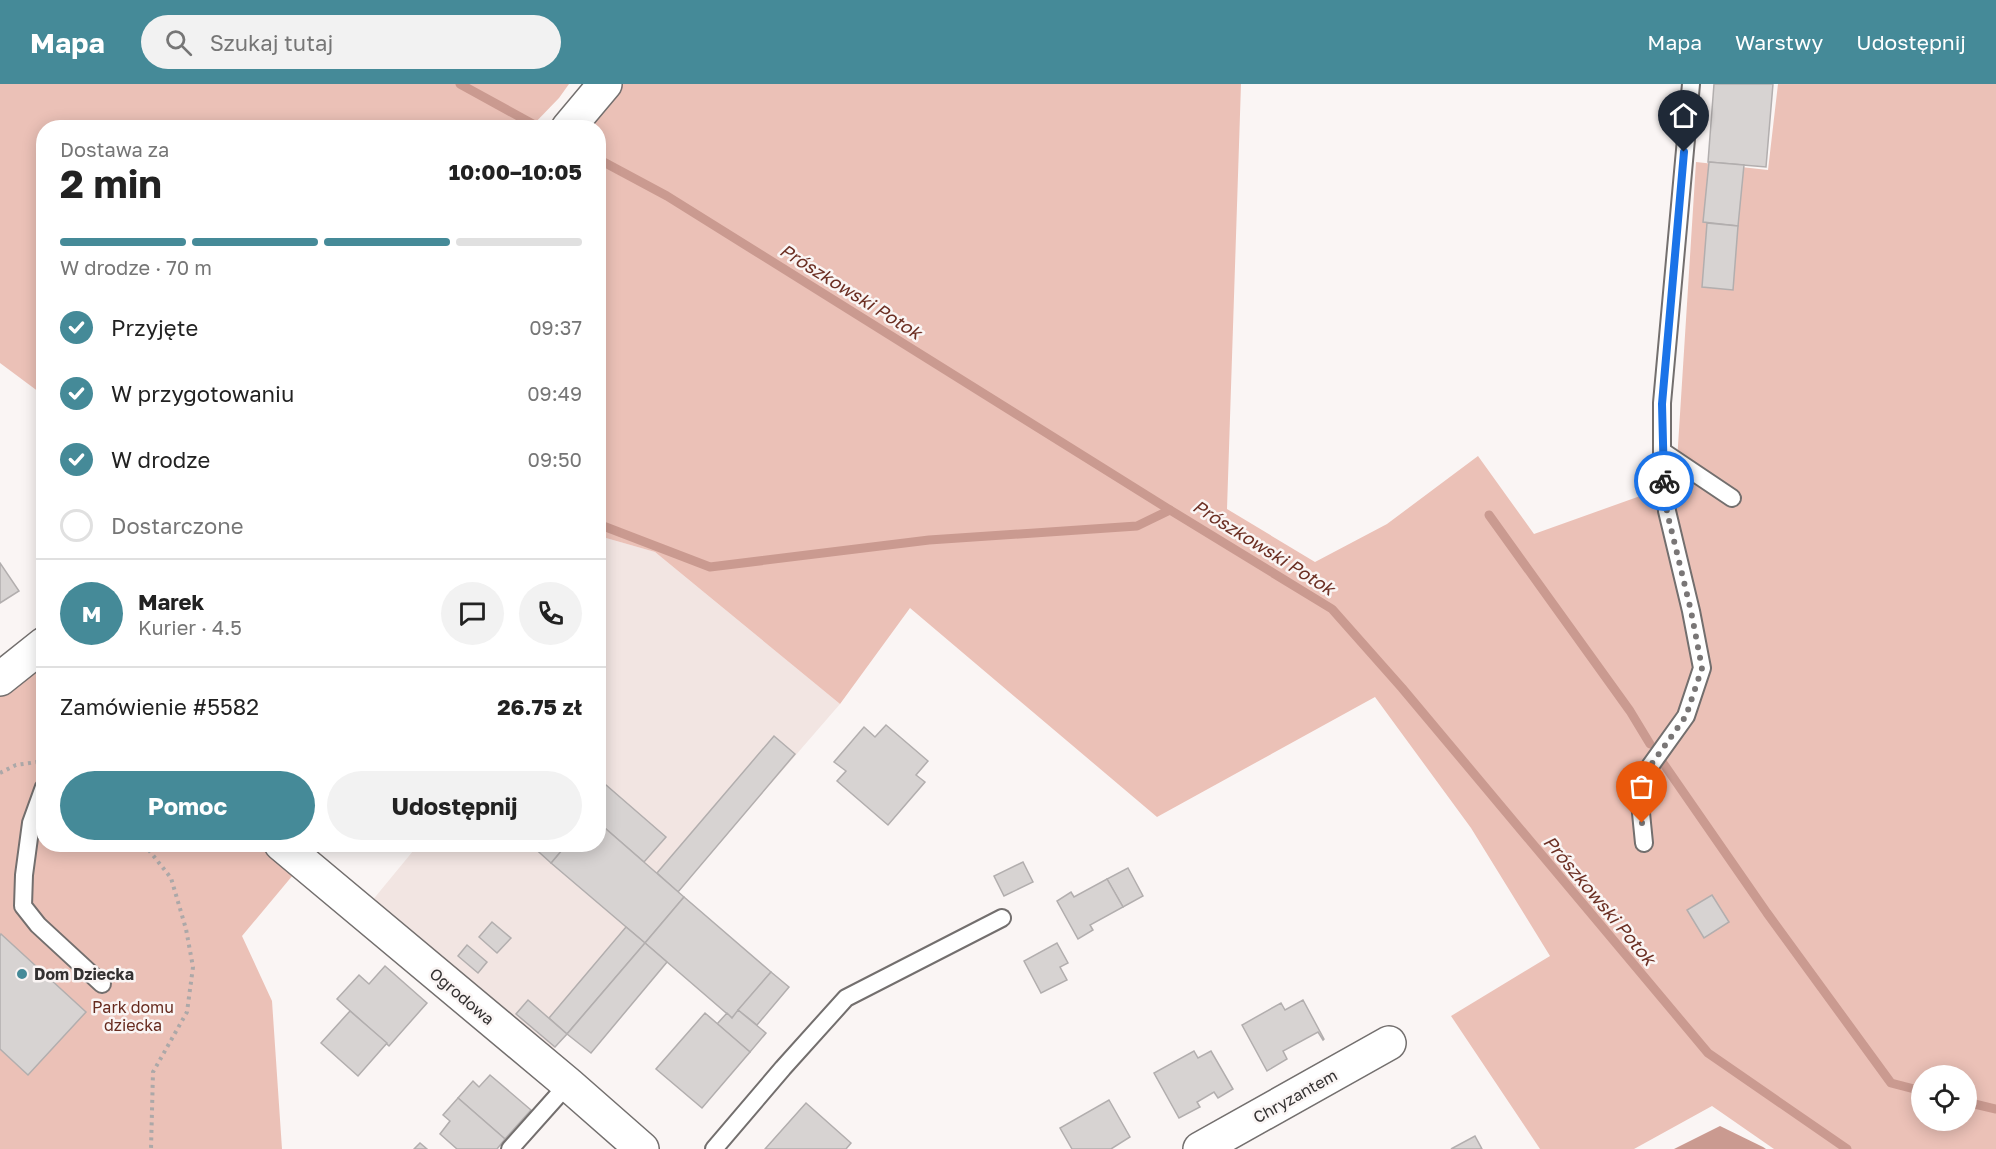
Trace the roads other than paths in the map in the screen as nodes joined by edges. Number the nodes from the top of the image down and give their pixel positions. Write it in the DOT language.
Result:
graph roads {
  1 [pos="604,84"];
  2 [pos="1691,84"];
  3 [pos="574,120"];
  4 [pos="1662,451"];
  5 [pos="1732,498"];
  6 [pos="36,651"];
  7 [pos="0,679"];
  8 [pos="36,810"];
  9 [pos="1644,843"];
  10 [pos="291,852"];
  11 [pos="1002,918"];
  12 [pos="102,984"];
  13 [pos="1389,1043"];
  14 [pos="568,1084"];
  15 [pos="510,1149"];
  16 [pos="642,1149"];
  17 [pos="714,1149"];
  18 [pos="1200,1149"];
  1 -- 3 [label="street"];
  2 -- 4 [label="lane"];
  4 -- 5 [label="lane"];
  4 -- 9 [label="lane"];
  6 -- 7 [label="street"];
  8 -- 12 [label="lane"];
  10 -- 14 [label="street, Ogrodowa"];
  11 -- 17 [label="lane"];
  13 -- 18 [label="street, Chryzantem"];
  14 -- 15 [label="lane"];
  14 -- 16 [label="street, Ogrodowa"];
}
